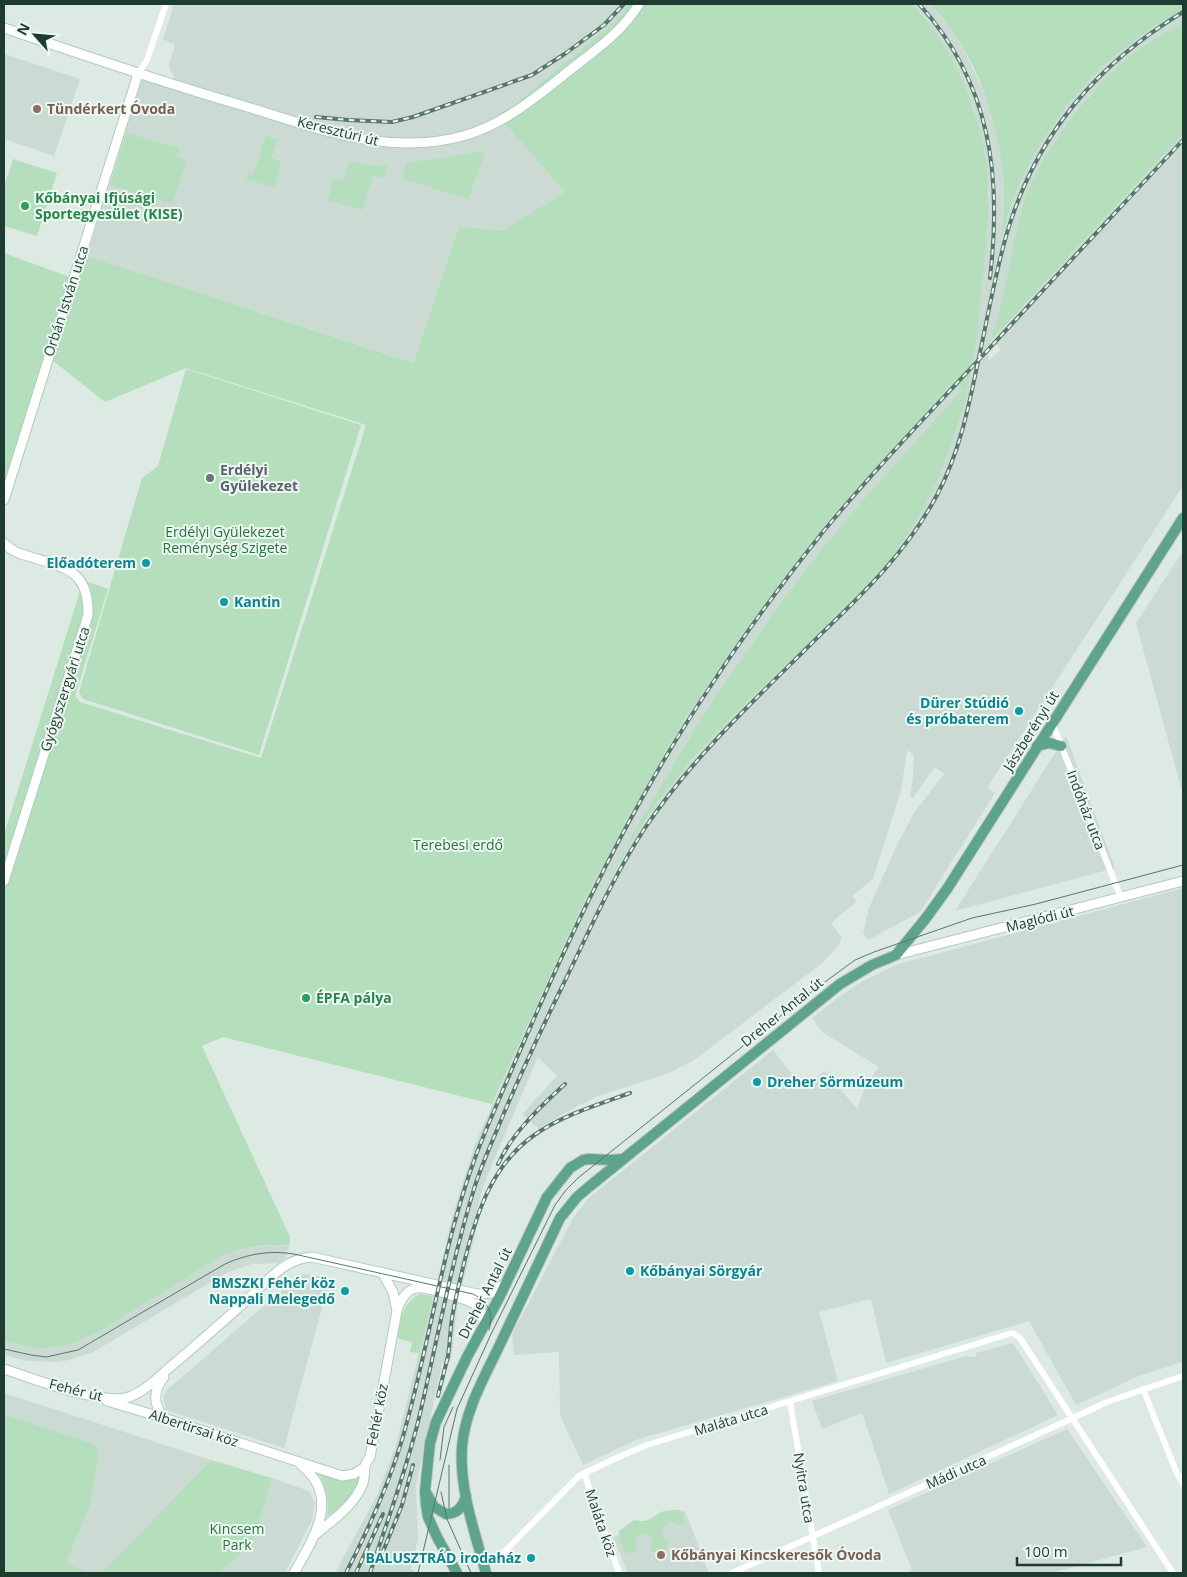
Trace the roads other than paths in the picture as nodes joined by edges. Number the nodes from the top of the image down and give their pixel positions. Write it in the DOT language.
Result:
graph roads {
  1 [pos="166,4"];
  2 [pos="639,4"];
  3 [pos="4,28"];
  4 [pos="138,74"];
  5 [pos="4,500"];
  6 [pos="1183,518"];
  7 [pos="4,542"];
  8 [pos="1052,722"];
  9 [pos="1037,746"];
  10 [pos="1061,746"];
  11 [pos="4,881"];
  12 [pos="1183,881"];
  13 [pos="1121,898"];
  14 [pos="896,955"];
  15 [pos="589,1158"];
  16 [pos="623,1158"];
  17 [pos="590,1186"];
  18 [pos="382,1272"];
  19 [pos="508,1281"];
  20 [pos="397,1311"];
  21 [pos="484,1326"];
  22 [pos="215,1329"];
  23 [pos="4,1369"];
  24 [pos="1183,1376"];
  25 [pos="1143,1389"];
  26 [pos="91,1396"];
  27 [pos="790,1402"];
  28 [pos="164,1418"];
  29 [pos="1074,1418"];
  30 [pos="297,1462"];
  31 [pos="364,1467"];
  32 [pos="584,1473"];
  33 [pos="1183,1484"];
  34 [pos="425,1491"];
  35 [pos="466,1496"];
  36 [pos="316,1534"];
  37 [pos="812,1537"];
  38 [pos="485,1568"];
  39 [pos="294,1573"];
  40 [pos="457,1573"];
  41 [pos="619,1573"];
  42 [pos="732,1573"];
  43 [pos="819,1573"];
  44 [pos="1173,1573"];
  1 -- 4 [label="street"];
  2 -- 4 [label="main road, Keresztúri út"];
  3 -- 4 [label="main road, Keresztúri út"];
  4 -- 5 [label="main road, Orbán István utca"];
  6 -- 8 [label="main road, Jászberényi út"];
  7 -- 11 [label="main road, Gyógyszergyári utca"];
  8 -- 9 [label="main road, Jászberényi út"];
  8 -- 10 [label="street, Indóház utca"];
  9 -- 10 [label="main road"];
  9 -- 14 [label="main road, Jászberényi út"];
  10 -- 13 [label="street, Indóház utca"];
  12 -- 13 [label="main road, Maglódi út"];
  13 -- 14 [label="main road, Maglódi út"];
  14 -- 16 [label="main road, Dreher Antal út"];
  15 -- 16 [label="main road"];
  15 -- 17 [label="main road"];
  15 -- 19 [label="main road, Dreher Antal út"];
  16 -- 17 [label="main road, Dreher Antal út"];
  17 -- 35 [label="main road, Dreher Antal út"];
  18 -- 19 [label="main road, Fehér út"];
  18 -- 20 [label="main road"];
  18 -- 22 [label="main road, Fehér út"];
  19 -- 21 [label="main road, Dreher Antal út"];
  20 -- 21 [label="main road, Fehér köz"];
  20 -- 31 [label="main road, Fehér köz"];
  21 -- 34 [label="main road, Dreher Antal út"];
  22 -- 26 [label="main road, Fehér út"];
  22 -- 28 [label="main road, Fehér út"];
  23 -- 26 [label="main road, Fehér út"];
  24 -- 25 [label="street, Mádi utca"];
  25 -- 29 [label="street, Mádi utca"];
  25 -- 33 [label="street"];
  26 -- 28 [label="main road, Albertirsai köz"];
  27 -- 29 [label="street, Maláta utca"];
  27 -- 32 [label="street, Maláta utca"];
  27 -- 37 [label="street, Nyitra utca"];
  28 -- 30 [label="main road, Albertirsai köz"];
  29 -- 37 [label="street, Mádi utca"];
  29 -- 44 [label="street"];
  30 -- 31 [label="main road, Albertirsai köz"];
  30 -- 36 [label="main road, Albertirsai köz"];
  31 -- 36 [label="main road, Fehér köz"];
  32 -- 38 [label="street, Maláta utca"];
  32 -- 41 [label="street, Maláta köz"];
  34 -- 35 [label="main road"];
  34 -- 40 [label="main road, Dreher Antal út"];
  35 -- 38 [label="main road, Dreher Antal út"];
  36 -- 39 [label="main road"];
  37 -- 42 [label="street, Mádi utca"];
  37 -- 43 [label="street, Nyitra utca"];
}
